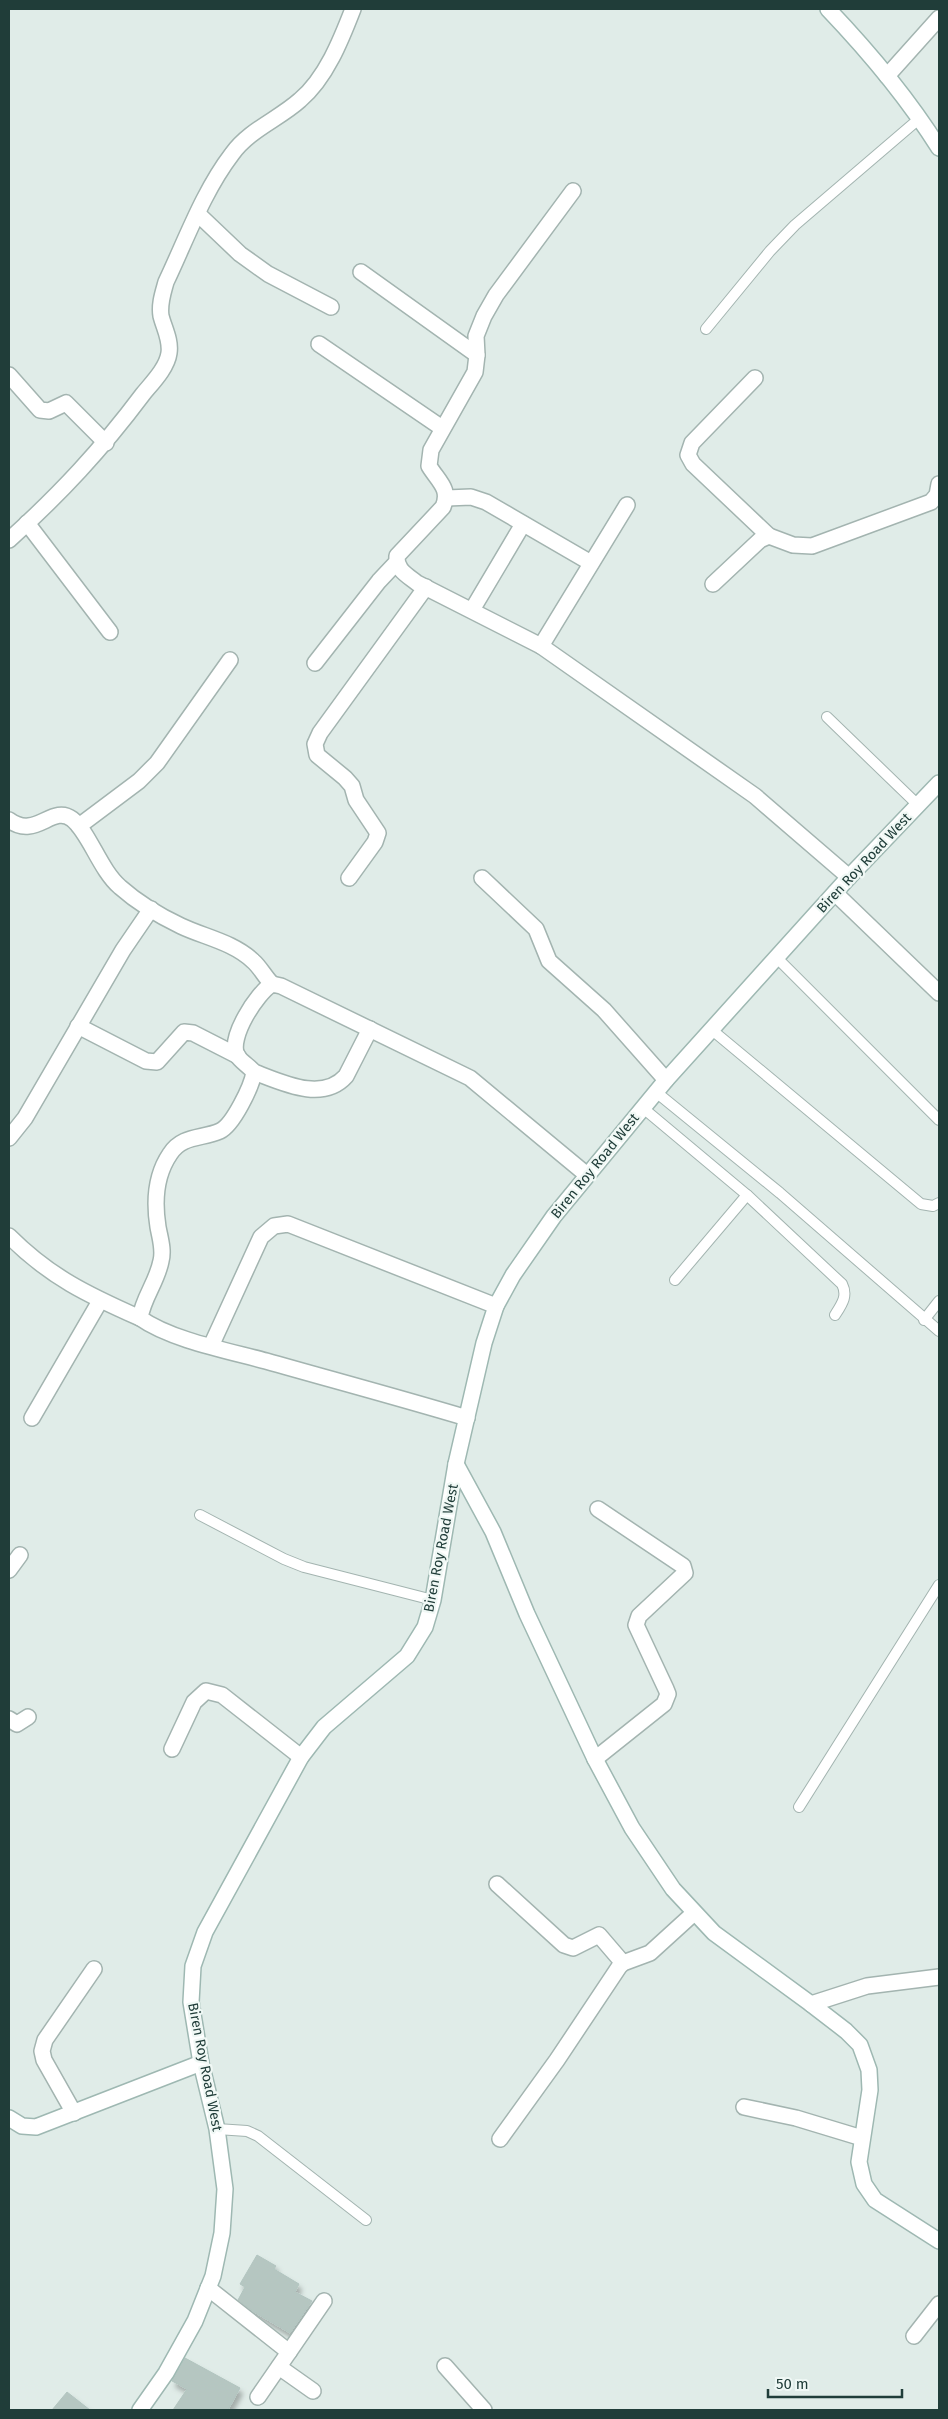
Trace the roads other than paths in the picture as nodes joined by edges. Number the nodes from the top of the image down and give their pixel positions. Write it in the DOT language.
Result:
graph roads {
  1 [pos="353,9"];
  2 [pos="828,9"];
  3 [pos="939,18"];
  4 [pos="887,76"];
  5 [pos="920,118"];
  6 [pos="939,148"];
  7 [pos="573,191"];
  8 [pos="198,214"];
  9 [pos="361,272"];
  10 [pos="331,307"];
  11 [pos="706,329"];
  12 [pos="319,344"];
  13 [pos="477,355"];
  14 [pos="9,375"];
  15 [pos="755,378"];
  16 [pos="442,428"];
  17 [pos="106,443"];
  18 [pos="939,484"];
  19 [pos="447,498"];
  20 [pos="627,504"];
  21 [pos="27,523"];
  22 [pos="524,524"];
  23 [pos="769,536"];
  24 [pos="9,540"];
  25 [pos="396,563"];
  26 [pos="591,563"];
  27 [pos="713,584"];
  28 [pos="426,587"];
  29 [pos="472,610"];
  30 [pos="110,632"];
  31 [pos="541,646"];
  32 [pos="230,660"];
  33 [pos="315,663"];
  34 [pos="827,717"];
  35 [pos="939,783"];
  36 [pos="919,806"];
  37 [pos="9,820"];
  38 [pos="78,826"];
  39 [pos="849,877"];
  40 [pos="349,878"];
  41 [pos="482,878"];
  42 [pos="835,893"];
  43 [pos="151,909"];
  44 [pos="777,958"];
  45 [pos="272,984"];
  46 [pos="939,993"];
  47 [pos="78,1026"];
  48 [pos="370,1029"];
  49 [pos="712,1030"];
  50 [pos="238,1056"];
  51 [pos="254,1072"];
  52 [pos="661,1086"];
  53 [pos="643,1108"];
  54 [pos="939,1120"];
  55 [pos="9,1138"];
  56 [pos="587,1175"];
  57 [pos="747,1195"];
  58 [pos="939,1203"];
  59 [pos="9,1236"];
  60 [pos="675,1280"];
  61 [pos="100,1301"];
  62 [pos="939,1301"];
  63 [pos="496,1306"];
  64 [pos="836,1314"];
  65 [pos="140,1318"];
  66 [pos="924,1320"];
  67 [pos="939,1331"];
  68 [pos="211,1346"];
  69 [pos="32,1418"];
  70 [pos="467,1418"];
  71 [pos="456,1464"];
  72 [pos="598,1509"];
  73 [pos="200,1515"];
  74 [pos="20,1555"];
  75 [pos="9,1570"];
  76 [pos="939,1585"];
  77 [pos="433,1600"];
  78 [pos="28,1717"];
  79 [pos="9,1719"];
  80 [pos="172,1749"];
  81 [pos="301,1756"];
  82 [pos="595,1759"];
  83 [pos="799,1807"];
  84 [pos="497,1884"];
  85 [pos="694,1913"];
  86 [pos="623,1963"];
  87 [pos="94,1969"];
  88 [pos="939,1977"];
  89 [pos="811,2004"];
  90 [pos="201,2063"];
  91 [pos="744,2107"];
  92 [pos="74,2112"];
  93 [pos="9,2118"];
  94 [pos="217,2129"];
  95 [pos="862,2138"];
  96 [pos="500,2139"];
  97 [pos="366,2220"];
  98 [pos="939,2241"];
  99 [pos="208,2288"];
  100 [pos="324,2301"];
  101 [pos="939,2304"];
  102 [pos="914,2336"];
  103 [pos="289,2352"];
  104 [pos="445,2366"];
  105 [pos="279,2367"];
  106 [pos="313,2391"];
  107 [pos="258,2397"];
  108 [pos="140,2410"];
  109 [pos="484,2410"];
  1 -- 8 [label="street"];
  2 -- 4 [label="street"];
  3 -- 4 [label="street"];
  4 -- 5 [label="street"];
  5 -- 6 [label="street"];
  5 -- 11 [label="lane"];
  7 -- 13 [label="street"];
  8 -- 10 [label="street"];
  8 -- 17 [label="street"];
  9 -- 13 [label="street"];
  12 -- 16 [label="street"];
  13 -- 16 [label="street"];
  14 -- 17 [label="street"];
  15 -- 23 [label="street"];
  16 -- 19 [label="street"];
  17 -- 21 [label="street"];
  18 -- 23 [label="street"];
  19 -- 22 [label="street"];
  19 -- 25 [label="street"];
  20 -- 26 [label="street"];
  21 -- 24 [label="street"];
  21 -- 30 [label="street"];
  22 -- 26 [label="street"];
  22 -- 29 [label="street"];
  23 -- 27 [label="street"];
  25 -- 28 [label="street"];
  25 -- 33 [label="street"];
  26 -- 31 [label="street"];
  28 -- 29 [label="street"];
  28 -- 40 [label="street"];
  29 -- 31 [label="street"];
  31 -- 39 [label="street"];
  32 -- 38 [label="street"];
  34 -- 36 [label="lane"];
  35 -- 36 [label="street, Biren Roy Road West"];
  36 -- 39 [label="street, Biren Roy Road West"];
  37 -- 38 [label="street"];
  38 -- 43 [label="street"];
  39 -- 42 [label="street, Biren Roy Road West"];
  41 -- 52 [label="street"];
  42 -- 44 [label="street, Biren Roy Road West"];
  42 -- 46 [label="street"];
  43 -- 45 [label="street"];
  43 -- 47 [label="street"];
  44 -- 49 [label="street, Biren Roy Road West"];
  44 -- 54 [label="lane"];
  45 -- 48 [label="street"];
  45 -- 50 [label="street"];
  47 -- 50 [label="street"];
  47 -- 55 [label="street"];
  48 -- 51 [label="street"];
  48 -- 56 [label="street"];
  49 -- 52 [label="street, Biren Roy Road West"];
  49 -- 58 [label="lane"];
  50 -- 51 [label="street"];
  51 -- 65 [label="street"];
  52 -- 53 [label="street, Biren Roy Road West"];
  52 -- 66 [label="lane"];
  53 -- 56 [label="street, Biren Roy Road West"];
  53 -- 57 [label="lane"];
  56 -- 63 [label="street, Biren Roy Road West"];
  57 -- 60 [label="lane"];
  57 -- 64 [label="lane"];
  59 -- 61 [label="street"];
  61 -- 65 [label="street"];
  61 -- 69 [label="street"];
  62 -- 66 [label="lane"];
  63 -- 68 [label="street"];
  63 -- 70 [label="street, Biren Roy Road West"];
  65 -- 68 [label="street"];
  66 -- 67 [label="lane"];
  68 -- 70 [label="street"];
  70 -- 71 [label="street, Biren Roy Road West"];
  71 -- 77 [label="street, Biren Roy Road West"];
  71 -- 82 [label="street"];
  72 -- 82 [label="street"];
  73 -- 77 [label="lane"];
  74 -- 75 [label="street"];
  76 -- 83 [label="lane"];
  77 -- 81 [label="street, Biren Roy Road West"];
  78 -- 79 [label="street"];
  80 -- 81 [label="street"];
  81 -- 90 [label="street, Biren Roy Road West"];
  82 -- 85 [label="street"];
  84 -- 86 [label="street"];
  85 -- 86 [label="street"];
  85 -- 89 [label="street"];
  86 -- 96 [label="street"];
  87 -- 92 [label="street"];
  88 -- 89 [label="street"];
  89 -- 95 [label="street"];
  90 -- 92 [label="street"];
  90 -- 94 [label="street, Biren Roy Road West"];
  91 -- 95 [label="street"];
  92 -- 93 [label="street"];
  94 -- 97 [label="lane"];
  94 -- 99 [label="street, Biren Roy Road West"];
  95 -- 98 [label="street"];
  99 -- 103 [label="street"];
  99 -- 108 [label="street, Biren Roy Road West"];
  100 -- 103 [label="street"];
  101 -- 102 [label="street"];
  103 -- 105 [label="street"];
  104 -- 109 [label="street"];
  105 -- 106 [label="street"];
  105 -- 107 [label="street"];
}
